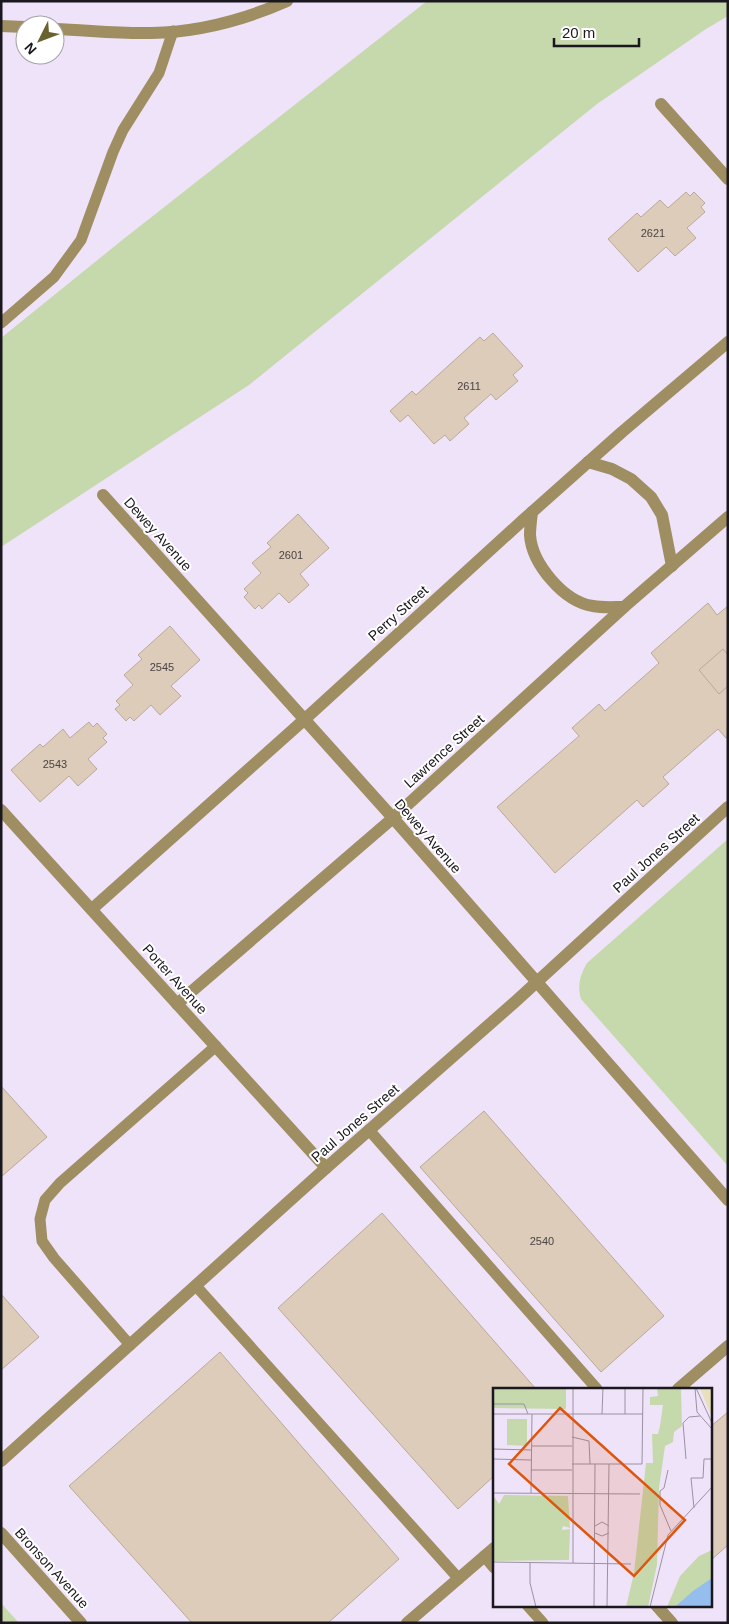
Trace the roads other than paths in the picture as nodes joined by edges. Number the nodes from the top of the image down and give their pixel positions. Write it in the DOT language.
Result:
graph roads {
  1 [pos="288,1"];
  2 [pos="1,26"];
  3 [pos="15,27"];
  4 [pos="65,29"];
  5 [pos="173,31"];
  6 [pos="661,104"];
  7 [pos="728,179"];
  8 [pos="1,324"];
  9 [pos="728,342"];
  10 [pos="588,462"];
  11 [pos="104,495"];
  12 [pos="532,512"];
  13 [pos="728,517"];
  14 [pos="672,566"];
  15 [pos="624,607"];
  16 [pos="304,719"];
  17 [pos="728,807"];
  18 [pos="1,810"];
  19 [pos="393,818"];
  20 [pos="92,909"];
  21 [pos="537,982"];
  22 [pos="177,1004"];
  23 [pos="216,1046"];
  24 [pos="369,1130"];
  25 [pos="326,1168"];
  26 [pos="728,1200"];
  27 [pos="196,1286"];
  28 [pos="130,1345"];
  29 [pos="728,1346"];
  30 [pos="596,1388"];
  31 [pos="679,1388"];
  32 [pos="1,1461"];
  33 [pos="1,1533"];
  34 [pos="489,1552"];
  35 [pos="493,1565"];
  36 [pos="459,1578"];
  37 [pos="528,1606"];
  38 [pos="657,1606"];
  39 [pos="81,1623"];
  40 [pos="407,1623"];
  41 [pos="543,1623"];
  42 [pos="672,1623"];
  1 -- 5 [label="street"];
  2 -- 3 [label="street"];
  4 -- 5 [label="street"];
  5 -- 8 [label="lane"];
  6 -- 7 [label="street"];
  9 -- 10 [label="street, Perry Street"];
  10 -- 12 [label="street, Perry Street"];
  10 -- 14 [label="street"];
  11 -- 16 [label="street, Dewey Avenue"];
  12 -- 15 [label="street"];
  12 -- 16 [label="street, Perry Street"];
  13 -- 14 [label="street, Lawrence Street"];
  14 -- 15 [label="street, Lawrence Street"];
  15 -- 19 [label="street, Lawrence Street"];
  16 -- 19 [label="street, Dewey Avenue"];
  16 -- 20 [label="street, Perry Street"];
  17 -- 21 [label="street, Paul Jones Street"];
  18 -- 20 [label="street, Porter Avenue"];
  19 -- 21 [label="street, Dewey Avenue"];
  19 -- 22 [label="street, Lawrence Street"];
  20 -- 22 [label="street, Porter Avenue"];
  21 -- 24 [label="street, Paul Jones Street"];
  21 -- 26 [label="street, Dewey Avenue"];
  22 -- 23 [label="street, Porter Avenue"];
  23 -- 25 [label="street, Porter Avenue"];
  23 -- 28 [label="lane"];
  24 -- 25 [label="street, Paul Jones Street"];
  24 -- 30 [label="lane"];
  25 -- 27 [label="street, Paul Jones Street"];
  27 -- 28 [label="street, Paul Jones Street"];
  27 -- 36 [label="lane"];
  28 -- 32 [label="street, Paul Jones Street"];
  29 -- 31 [label="street"];
  33 -- 39 [label="street, Bronson Avenue"];
  34 -- 35 [label="lane"];
  34 -- 36 [label="street"];
  36 -- 40 [label="street"];
  37 -- 41 [label="lane"];
  38 -- 42 [label="street"];
}
